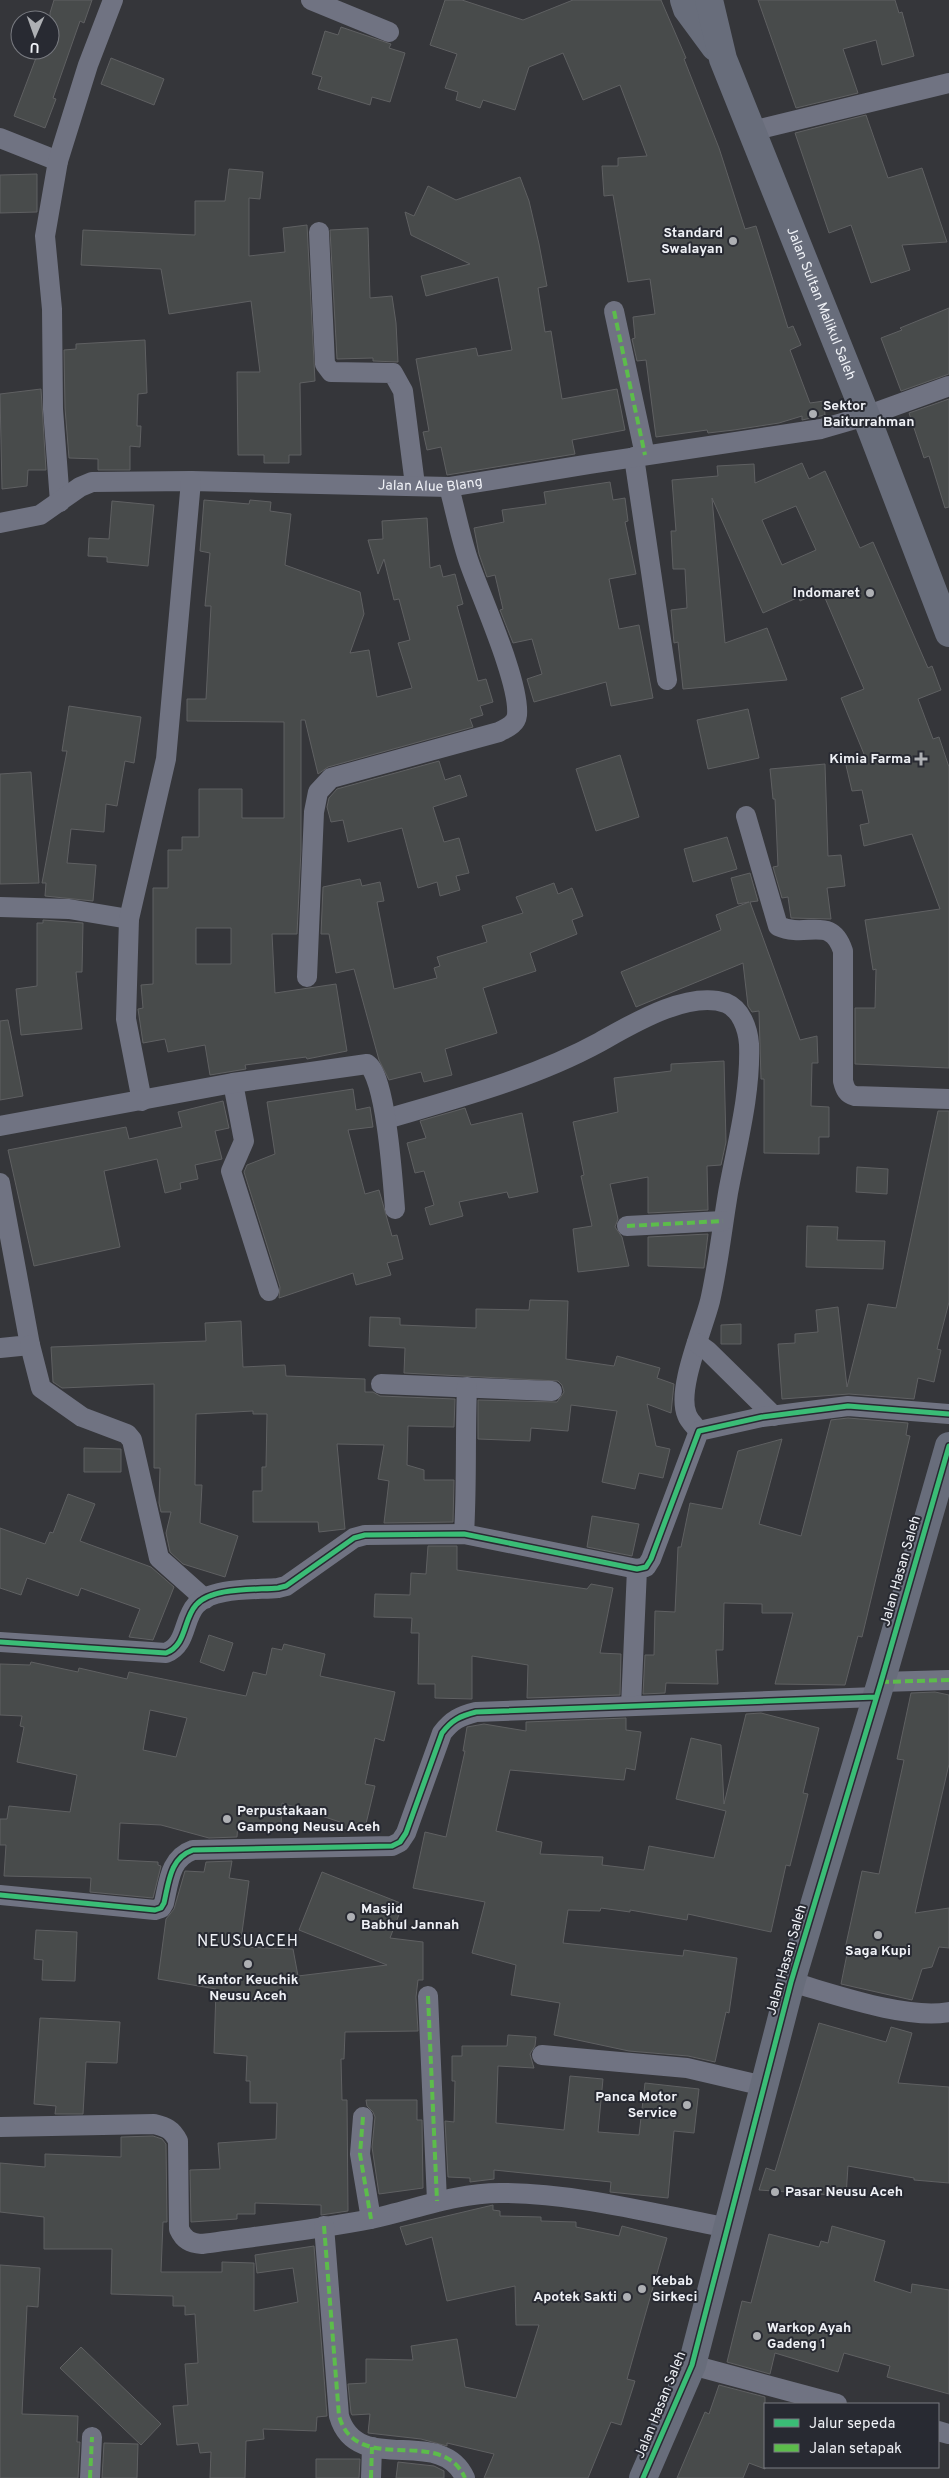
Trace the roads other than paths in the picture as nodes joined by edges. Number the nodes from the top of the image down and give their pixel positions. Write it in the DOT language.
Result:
graph roads {
  1 [pos="114,0"];
  2 [pos="311,0"];
  3 [pos="684,0"];
  4 [pos="709,0"];
  5 [pos="388,32"];
  6 [pos="723,59"];
  7 [pos="949,83"];
  8 [pos="752,131"];
  9 [pos="0,138"];
  10 [pos="58,162"];
  11 [pos="319,232"];
  12 [pos="614,311"];
  13 [pos="949,386"];
  14 [pos="866,416"];
  15 [pos="640,456"];
  16 [pos="191,481"];
  17 [pos="415,485"];
  18 [pos="449,487"];
  19 [pos="60,502"];
  20 [pos="0,523"];
  21 [pos="949,633"];
  22 [pos="667,680"];
  23 [pos="746,816"];
  24 [pos="0,907"];
  25 [pos="129,919"];
  26 [pos="308,977"];
  27 [pos="233,1083"];
  28 [pos="949,1099"];
  29 [pos="142,1101"];
  30 [pos="386,1119"];
  31 [pos="0,1126"];
  32 [pos="0,1183"];
  33 [pos="396,1209"];
  34 [pos="723,1221"];
  35 [pos="627,1226"];
  36 [pos="269,1291"];
  37 [pos="697,1343"];
  38 [pos="30,1345"];
  39 [pos="0,1348"];
  40 [pos="381,1384"];
  41 [pos="467,1387"];
  42 [pos="552,1391"];
  43 [pos="949,1414"];
  44 [pos="774,1416"];
  45 [pos="699,1431"];
  46 [pos="949,1446"];
  47 [pos="464,1534"];
  48 [pos="637,1569"];
  49 [pos="205,1599"];
  50 [pos="0,1642"];
  51 [pos="949,1680"];
  52 [pos="879,1689"];
  53 [pos="631,1706"];
  54 [pos="0,1895"];
  55 [pos="791,1982"];
  56 [pos="428,1996"];
  57 [pos="949,2012"];
  58 [pos="542,2055"];
  59 [pos="764,2086"];
  60 [pos="363,2117"];
  61 [pos="0,2127"];
  62 [pos="437,2201"];
  63 [pos="371,2219"];
  64 [pos="324,2226"];
  65 [pos="728,2228"];
  66 [pos="692,2366"];
  67 [pos="833,2403"];
  68 [pos="92,2437"];
  69 [pos="372,2447"];
  70 [pos="90,2478"];
  71 [pos="371,2478"];
  72 [pos="465,2478"];
  73 [pos="643,2478"];
  1 -- 10 [label="street"];
  2 -- 5 [label="street"];
  3 -- 6 [label="street, Jalan Sultan Malikul Saleh"];
  4 -- 6 [label="street, Jalan Sultan Malikul Saleh"];
  6 -- 8 [label="street, Jalan Sultan Malikul Saleh"];
  7 -- 8 [label="street"];
  8 -- 14 [label="street, Jalan Sultan Malikul Saleh"];
  9 -- 10 [label="street"];
  10 -- 19 [label="street"];
  11 -- 17 [label="street"];
  12 -- 15 [label="street"];
  13 -- 14 [label="street, Jalan Alue Blang"];
  14 -- 15 [label="street, Jalan Alue Blang"];
  14 -- 21 [label="street, Jalan Sultan Malikul Saleh"];
  15 -- 18 [label="street, Jalan Alue Blang"];
  15 -- 22 [label="street"];
  16 -- 17 [label="street, Jalan Alue Blang"];
  16 -- 19 [label="street, Jalan Alue Blang"];
  16 -- 25 [label="street"];
  17 -- 18 [label="street, Jalan Alue Blang"];
  18 -- 26 [label="street"];
  19 -- 20 [label="street, Jalan Alue Blang"];
  23 -- 28 [label="street"];
  24 -- 25 [label="street"];
  25 -- 29 [label="street"];
  27 -- 29 [label="street"];
  27 -- 30 [label="street"];
  27 -- 36 [label="street"];
  29 -- 31 [label="street"];
  30 -- 33 [label="street"];
  30 -- 34 [label="street"];
  32 -- 38 [label="street"];
  34 -- 35 [label="street"];
  34 -- 37 [label="street"];
  37 -- 44 [label="street"];
  37 -- 45 [label="street"];
  38 -- 39 [label="street"];
  38 -- 49 [label="street"];
  40 -- 41 [label="street"];
  41 -- 42 [label="street"];
  41 -- 47 [label="street"];
  43 -- 44 [label="street"];
  44 -- 45 [label="street"];
  45 -- 48 [label="street"];
  46 -- 52 [label="street, Jalan Hasan Saleh"];
  47 -- 48 [label="street"];
  47 -- 49 [label="street"];
  48 -- 53 [label="street"];
  49 -- 50 [label="street"];
  51 -- 52 [label="street"];
  52 -- 53 [label="street"];
  52 -- 55 [label="street, Jalan Hasan Saleh"];
  53 -- 54 [label="street"];
  55 -- 57 [label="street"];
  55 -- 59 [label="street, Jalan Hasan Saleh"];
  56 -- 62 [label="street"];
  58 -- 59 [label="street"];
  59 -- 65 [label="street, Jalan Hasan Saleh"];
  60 -- 63 [label="street"];
  61 -- 64 [label="street"];
  62 -- 63 [label="street"];
  62 -- 65 [label="street"];
  63 -- 64 [label="street"];
  64 -- 69 [label="street"];
  65 -- 66 [label="street, Jalan Hasan Saleh"];
  66 -- 67 [label="street"];
  66 -- 73 [label="street, Jalan Hasan Saleh"];
  68 -- 70 [label="street"];
  69 -- 71 [label="street"];
  69 -- 72 [label="street"];
}
